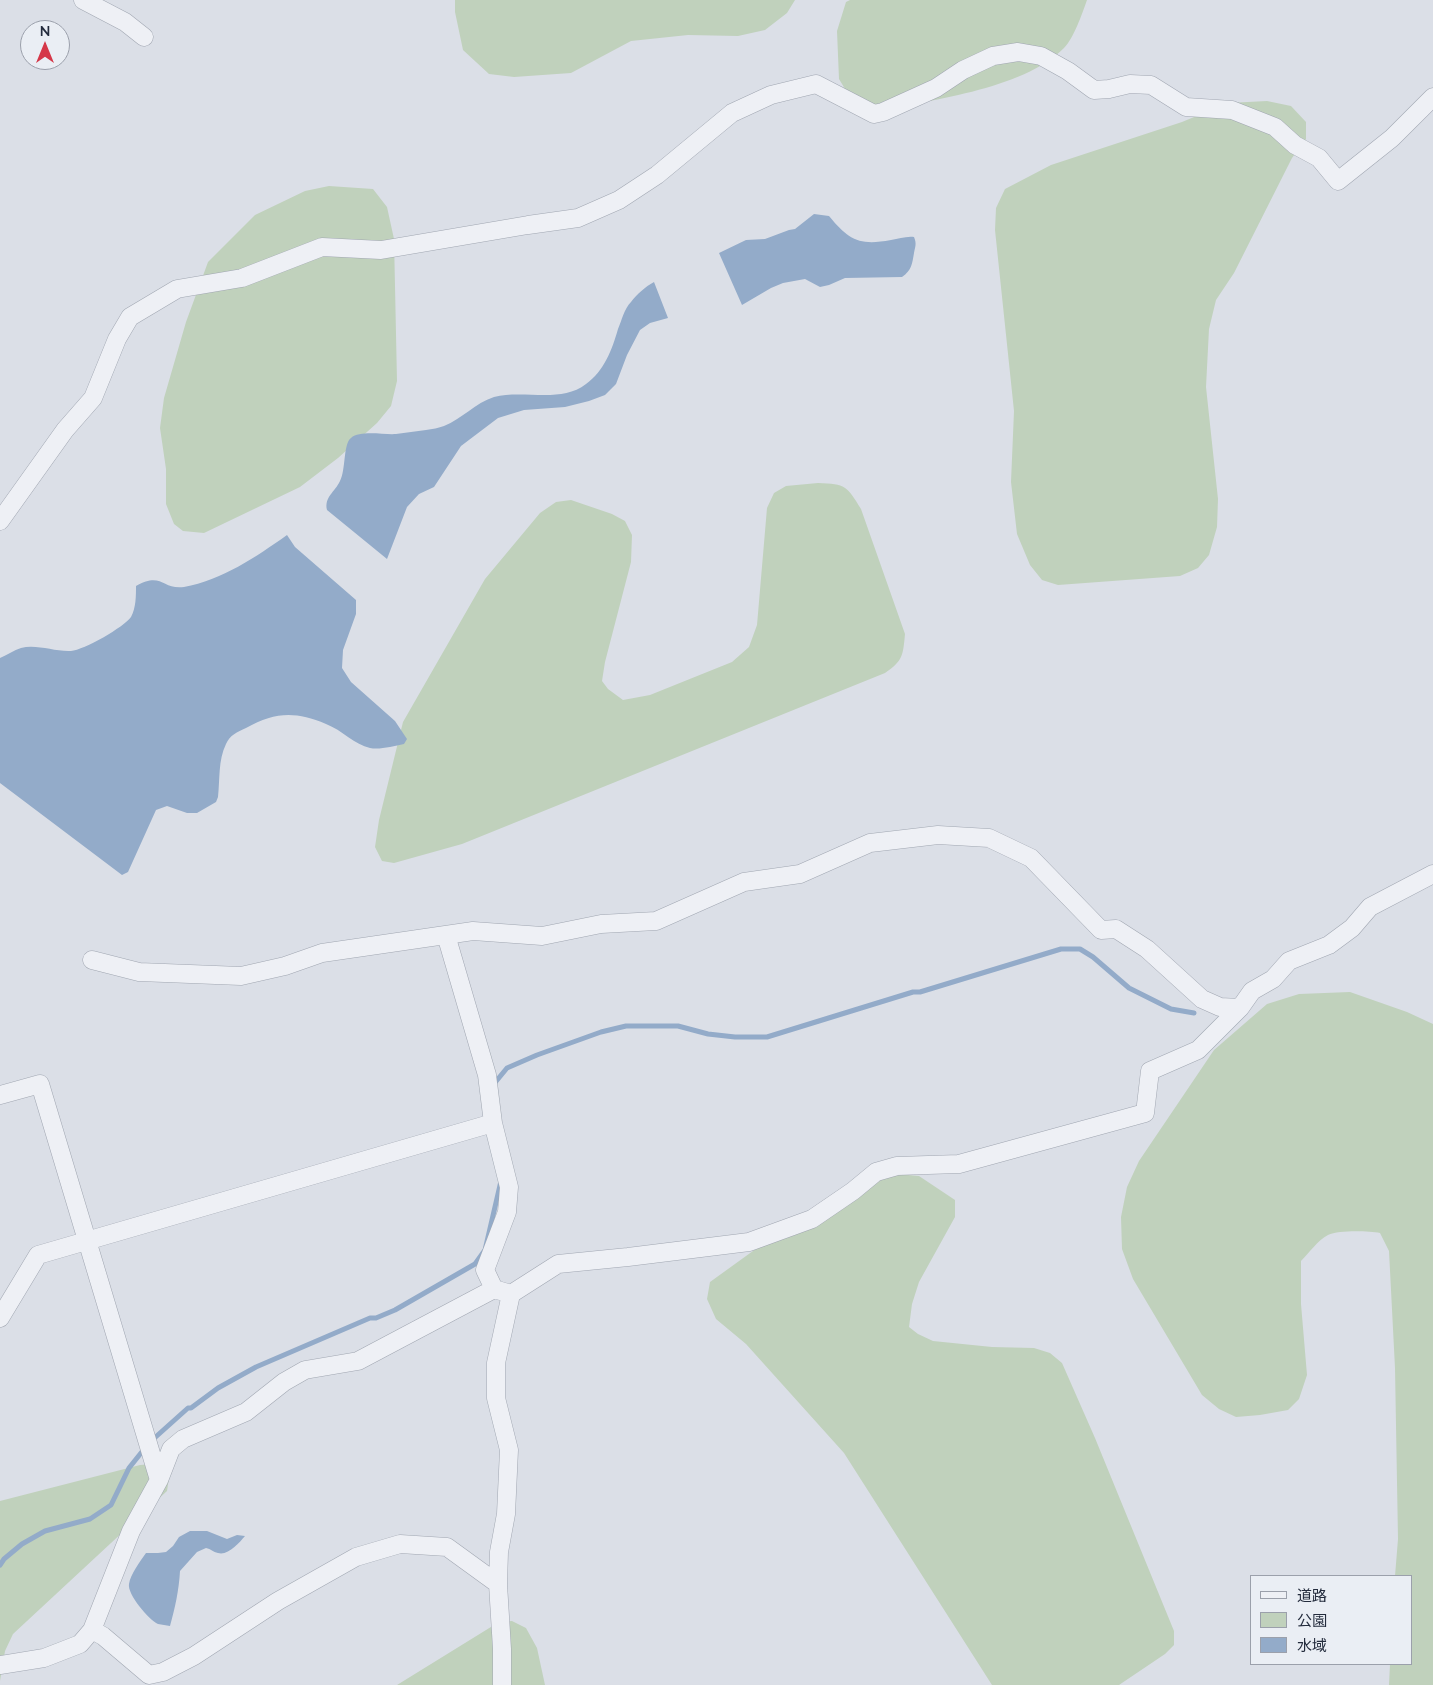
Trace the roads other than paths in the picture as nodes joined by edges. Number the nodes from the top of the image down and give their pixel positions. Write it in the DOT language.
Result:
graph roads {
  1 [pos="83,0"];
  2 [pos="144,37"];
  3 [pos="1433,97"];
  4 [pos="0,520"];
  5 [pos="1433,874"];
  6 [pos="446,935"];
  7 [pos="92,960"];
  8 [pos="1240,1008"];
  9 [pos="0,1095"];
  10 [pos="494,1124"];
  11 [pos="86,1240"];
  12 [pos="503,1291"];
  13 [pos="0,1318"];
  14 [pos="159,1480"];
  15 [pos="498,1584"];
  16 [pos="92,1630"];
  17 [pos="0,1665"];
  18 [pos="502,1685"];
  1 -- 2 [label="street"];
  3 -- 4 [label="street"];
  5 -- 8 [label="street"];
  6 -- 7 [label="street"];
  6 -- 8 [label="street"];
  6 -- 10 [label="street"];
  8 -- 12 [label="street"];
  9 -- 11 [label="street"];
  10 -- 11 [label="street"];
  10 -- 12 [label="street"];
  11 -- 13 [label="street"];
  11 -- 14 [label="street"];
  12 -- 14 [label="street"];
  12 -- 15 [label="street"];
  14 -- 16 [label="street"];
  15 -- 16 [label="street"];
  15 -- 18 [label="street"];
  16 -- 17 [label="street"];
}
